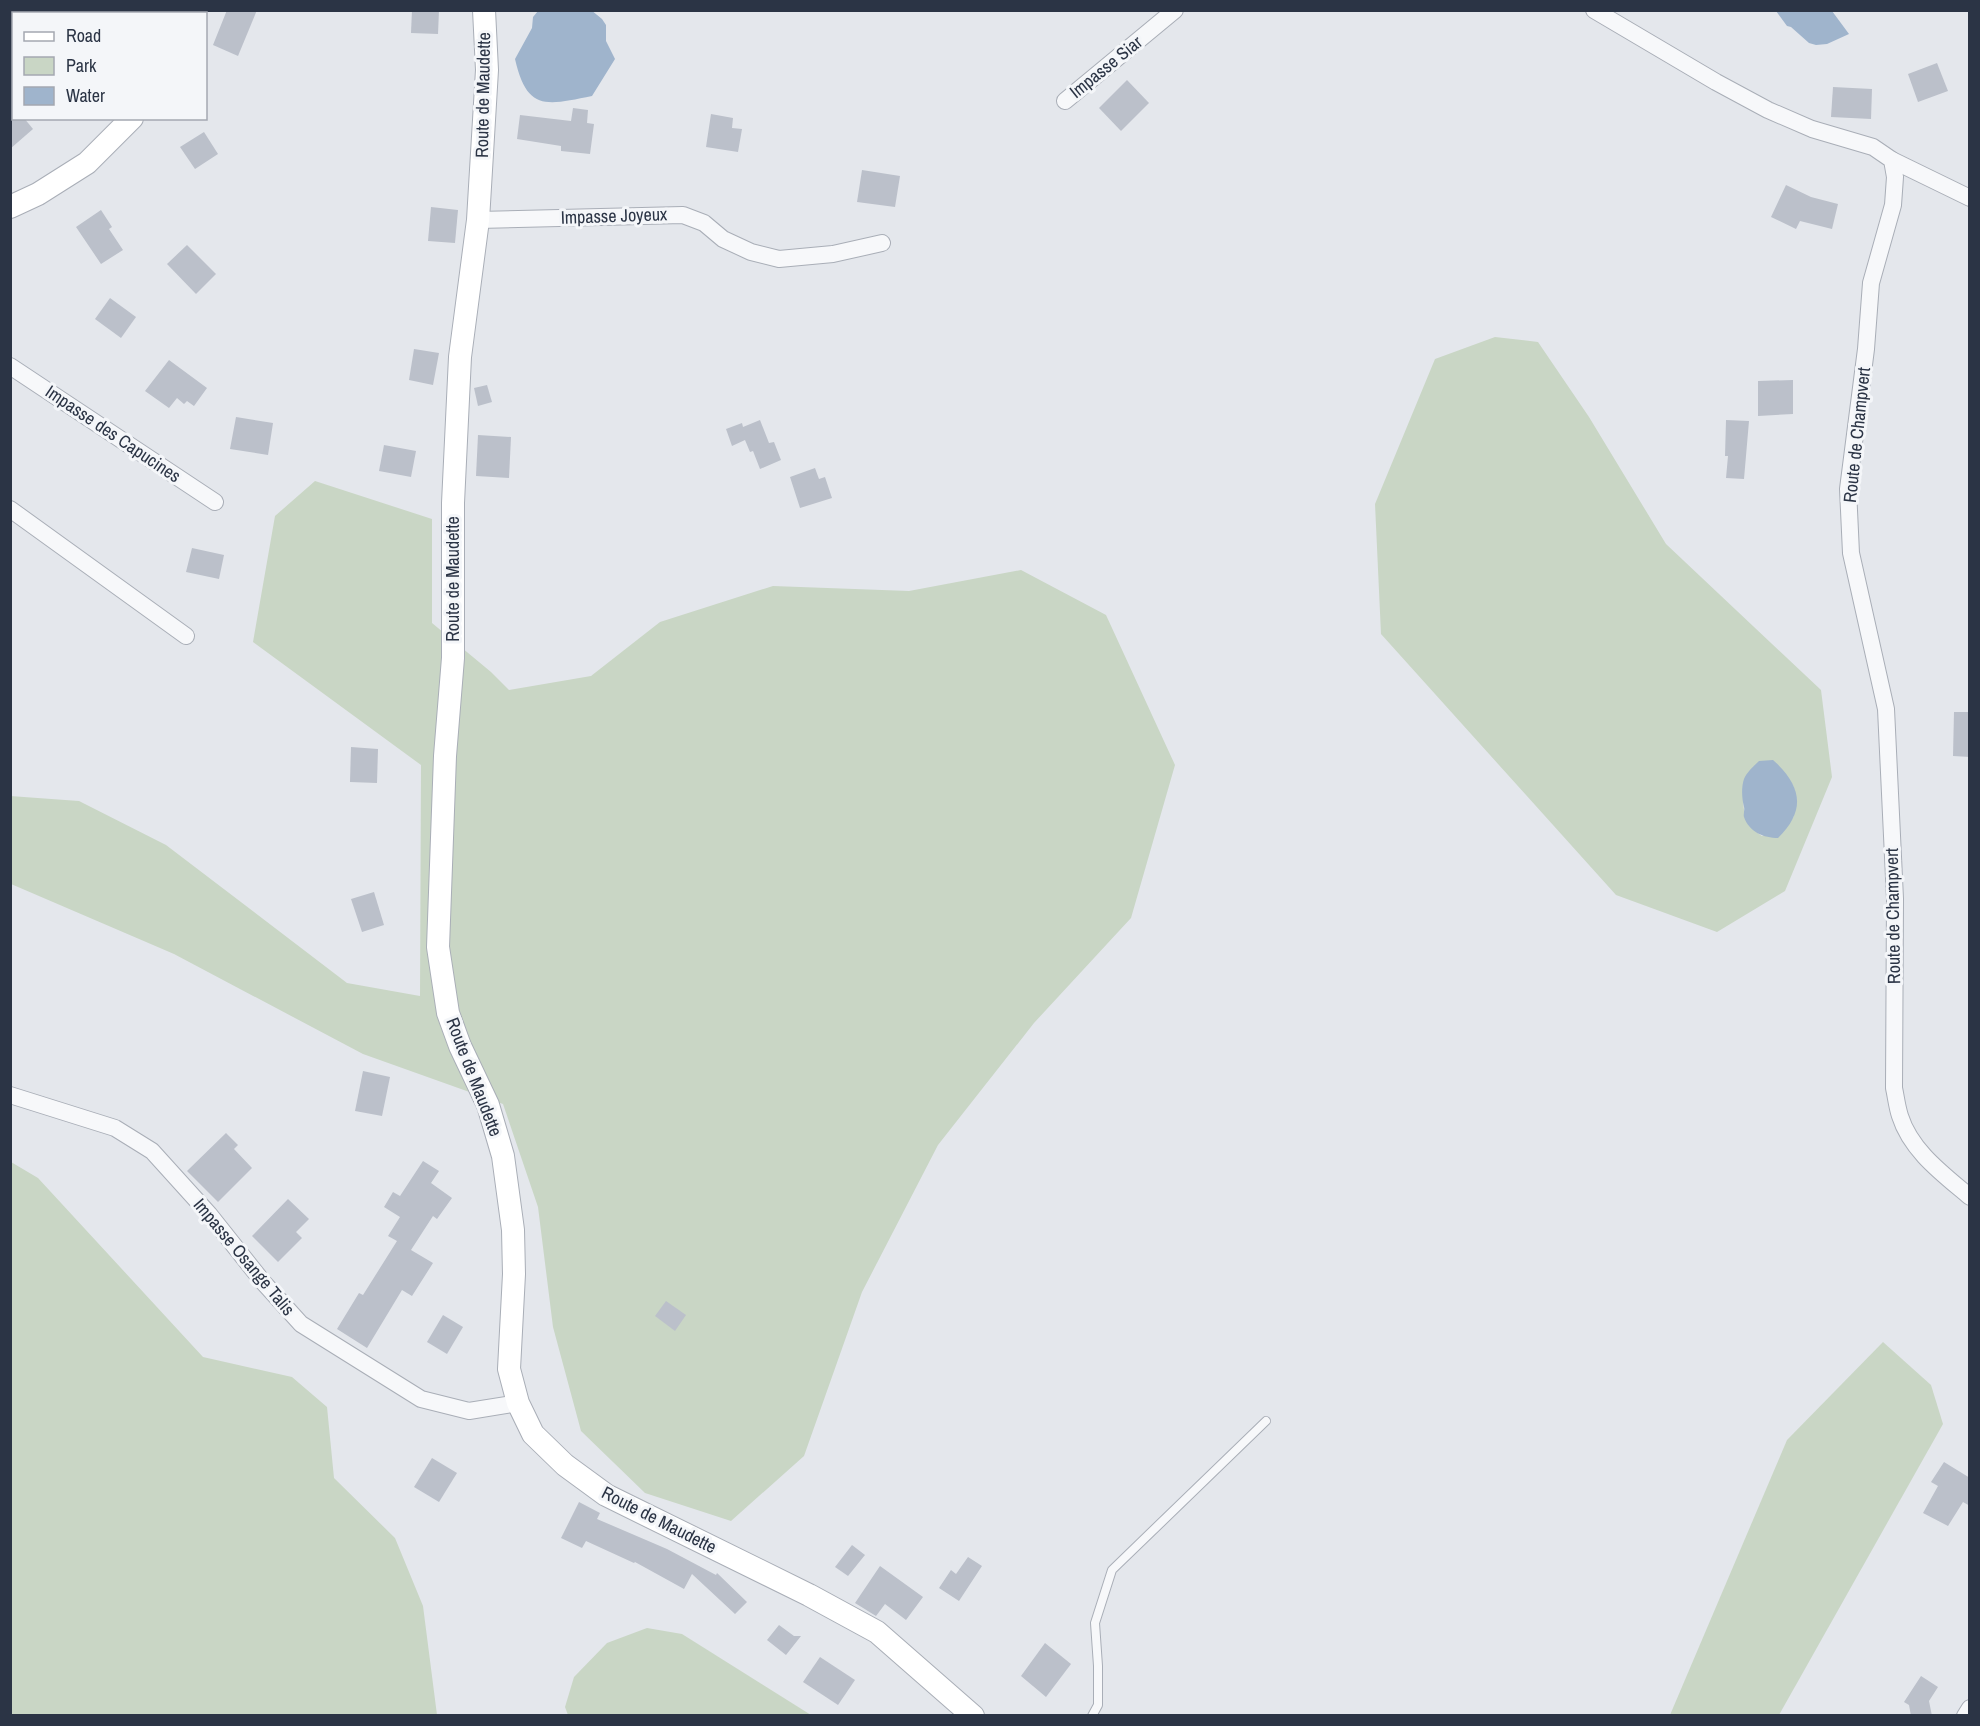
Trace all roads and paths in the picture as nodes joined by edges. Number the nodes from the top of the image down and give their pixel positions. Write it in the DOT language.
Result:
graph roads {
  1 [pos="484,10"];
  2 [pos="1175,10"];
  3 [pos="1594,10"];
  4 [pos="1065,101"];
  5 [pos="130,120"];
  6 [pos="1892,160"];
  7 [pos="1970,198"];
  8 [pos="10,207"];
  9 [pos="478,220"];
  10 [pos="882,243"];
  11 [pos="10,366"];
  12 [pos="216,502"];
  13 [pos="10,508"];
  14 [pos="186,636"];
  15 [pos="10,1095"];
  16 [pos="1970,1197"];
  17 [pos="518,1403"];
  18 [pos="1266,1421"];
  19 [pos="1970,1708"];
  20 [pos="973,1716"];
  21 [pos="1092,1716"];
  22 [pos="1965,1716"];
  1 -- 9 [label="street, Route de Maudette"];
  2 -- 4 [label="street, Impasse Siar"];
  3 -- 6 [label="street"];
  5 -- 8 [label="street"];
  6 -- 7 [label="street"];
  6 -- 16 [label="street, Route de Champvert"];
  9 -- 10 [label="street, Impasse Joyeux"];
  9 -- 17 [label="street, Route de Maudette"];
  11 -- 12 [label="street, Impasse des Capucines"];
  13 -- 14 [label="street"];
  15 -- 17 [label="street, Impasse Osange Talis"];
  17 -- 20 [label="street, Route de Maudette"];
  18 -- 21 [label="lane"];
  19 -- 22 [label="street"];
}
